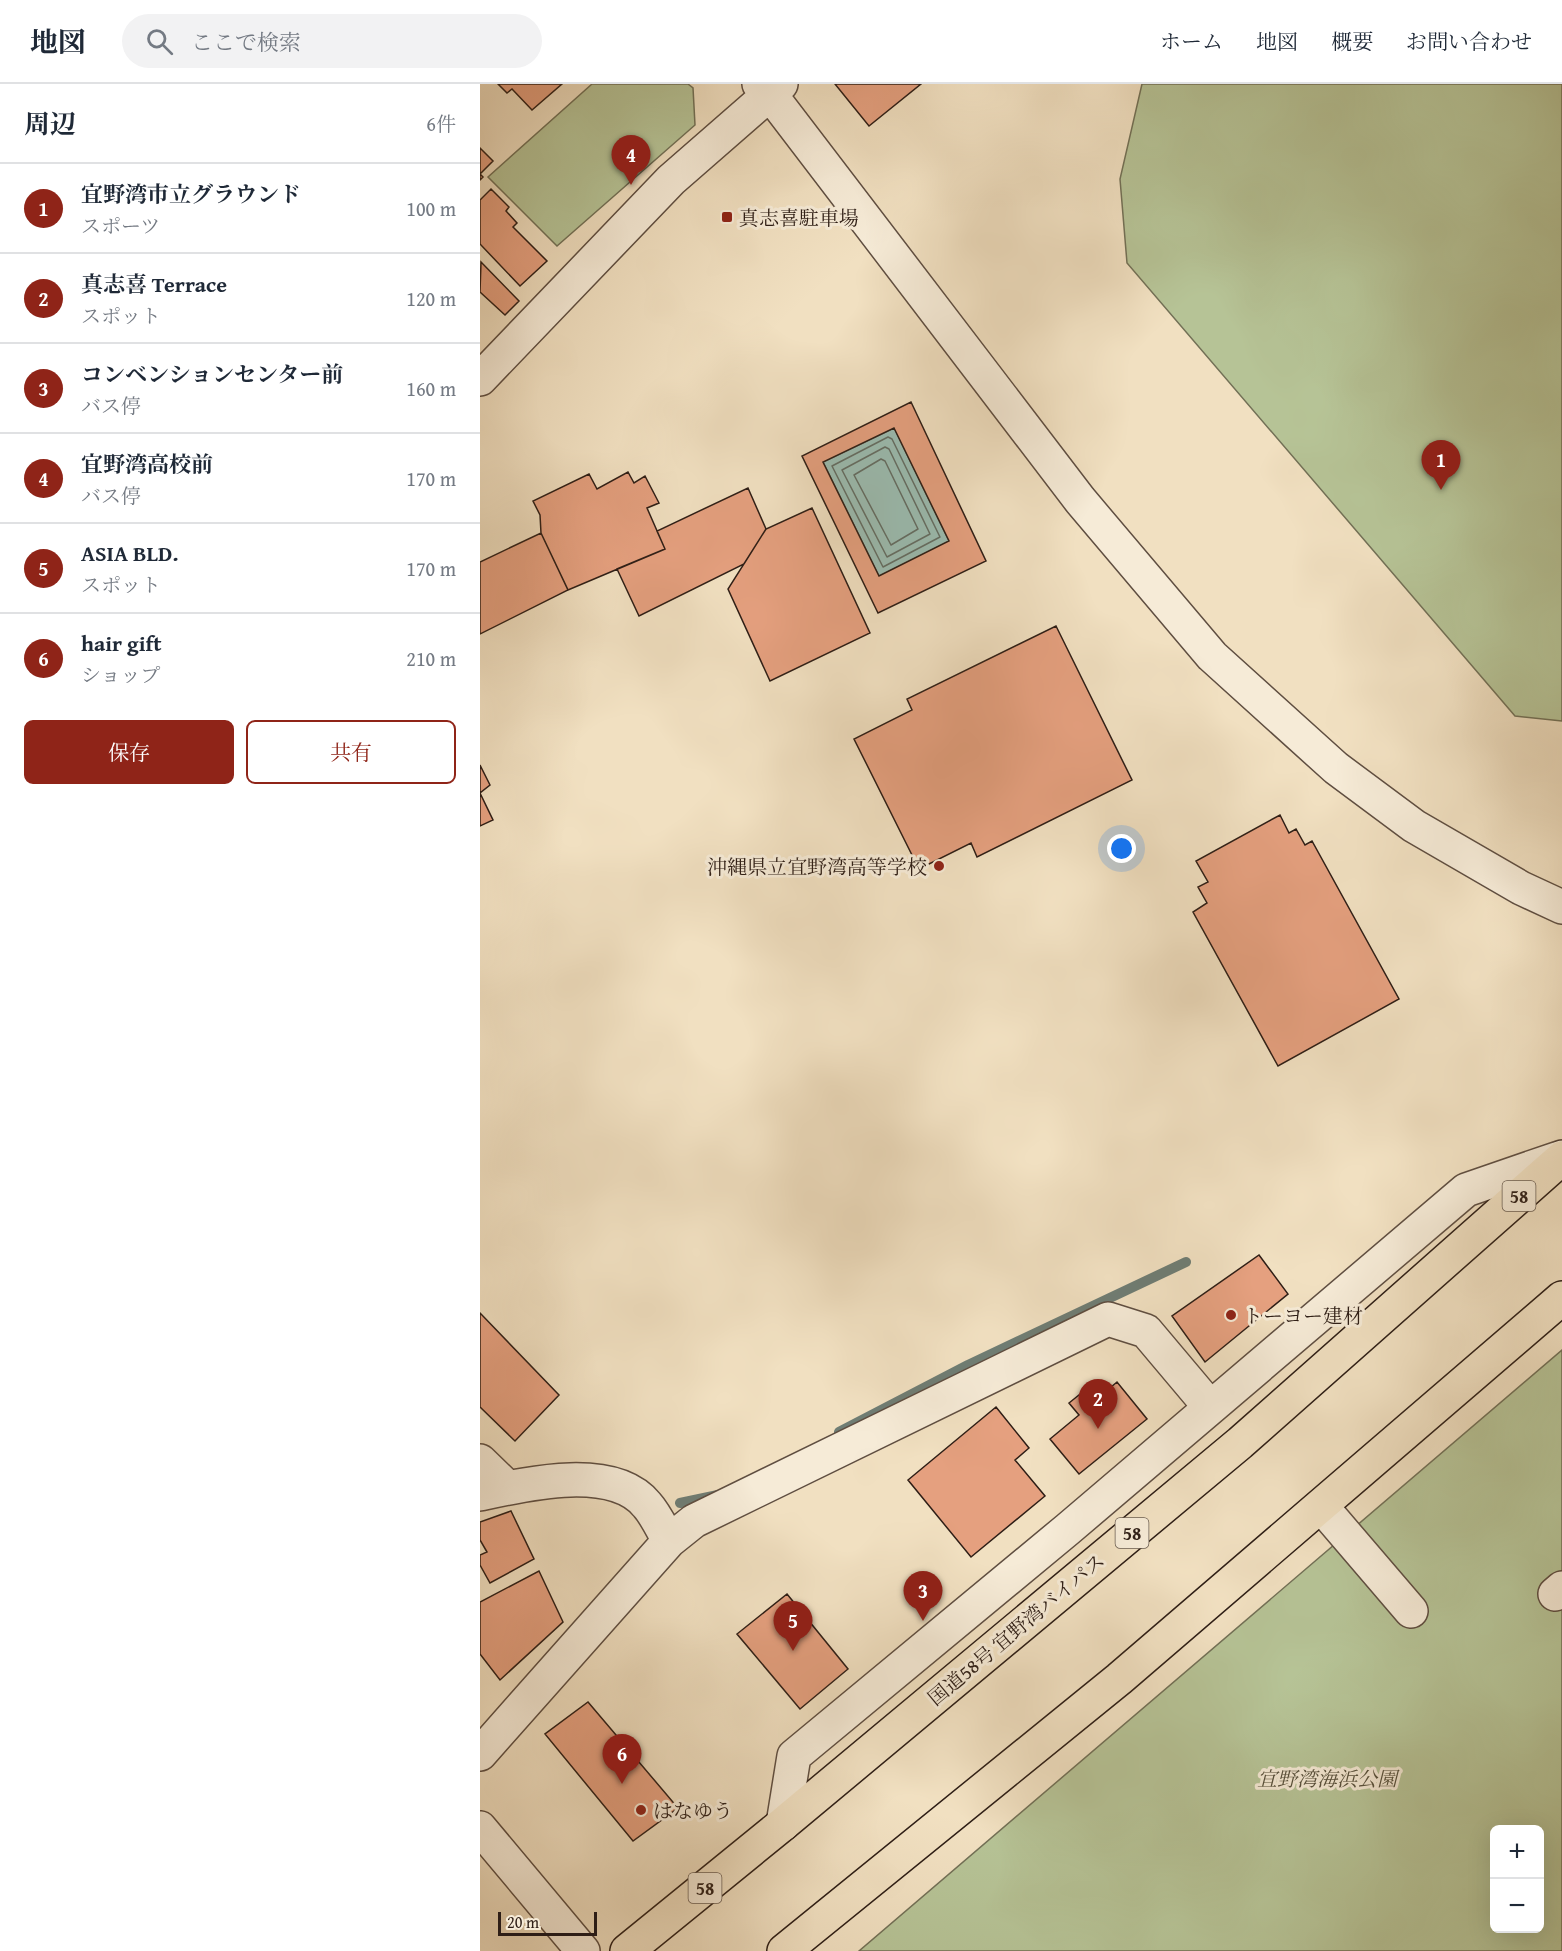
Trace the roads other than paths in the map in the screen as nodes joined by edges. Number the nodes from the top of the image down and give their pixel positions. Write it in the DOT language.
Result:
graph roads {
  1 [pos="770,87"];
  2 [pos="480,379"];
  3 [pos="1562,907"];
  4 [pos="1562,1158"];
  5 [pos="1562,1298"];
  6 [pos="1210,1407"];
  7 [pos="480,1461"];
  8 [pos="494,1491"];
  9 [pos="1322,1507"];
  10 [pos="669,1541"];
  11 [pos="1411,1611"];
  12 [pos="480,1754"];
  13 [pos="783,1824"];
  14 [pos="480,1828"];
  15 [pos="583,1951"];
  16 [pos="627,1951"];
  17 [pos="784,1951"];
  1 -- 2 [label="street"];
  1 -- 3 [label="street"];
  4 -- 6 [label="street"];
  4 -- 13 [label="highway, 国道58号 宜野湾バイパス / 58"];
  5 -- 9 [label="highway"];
  6 -- 10 [label="street"];
  6 -- 13 [label="street"];
  7 -- 8 [label="street"];
  8 -- 10 [label="street"];
  9 -- 11 [label="street"];
  9 -- 17 [label="highway"];
  10 -- 12 [label="street"];
  13 -- 16 [label="highway, 国道58号 宜野湾バイパス / 58"];
  14 -- 15 [label="street"];
}
